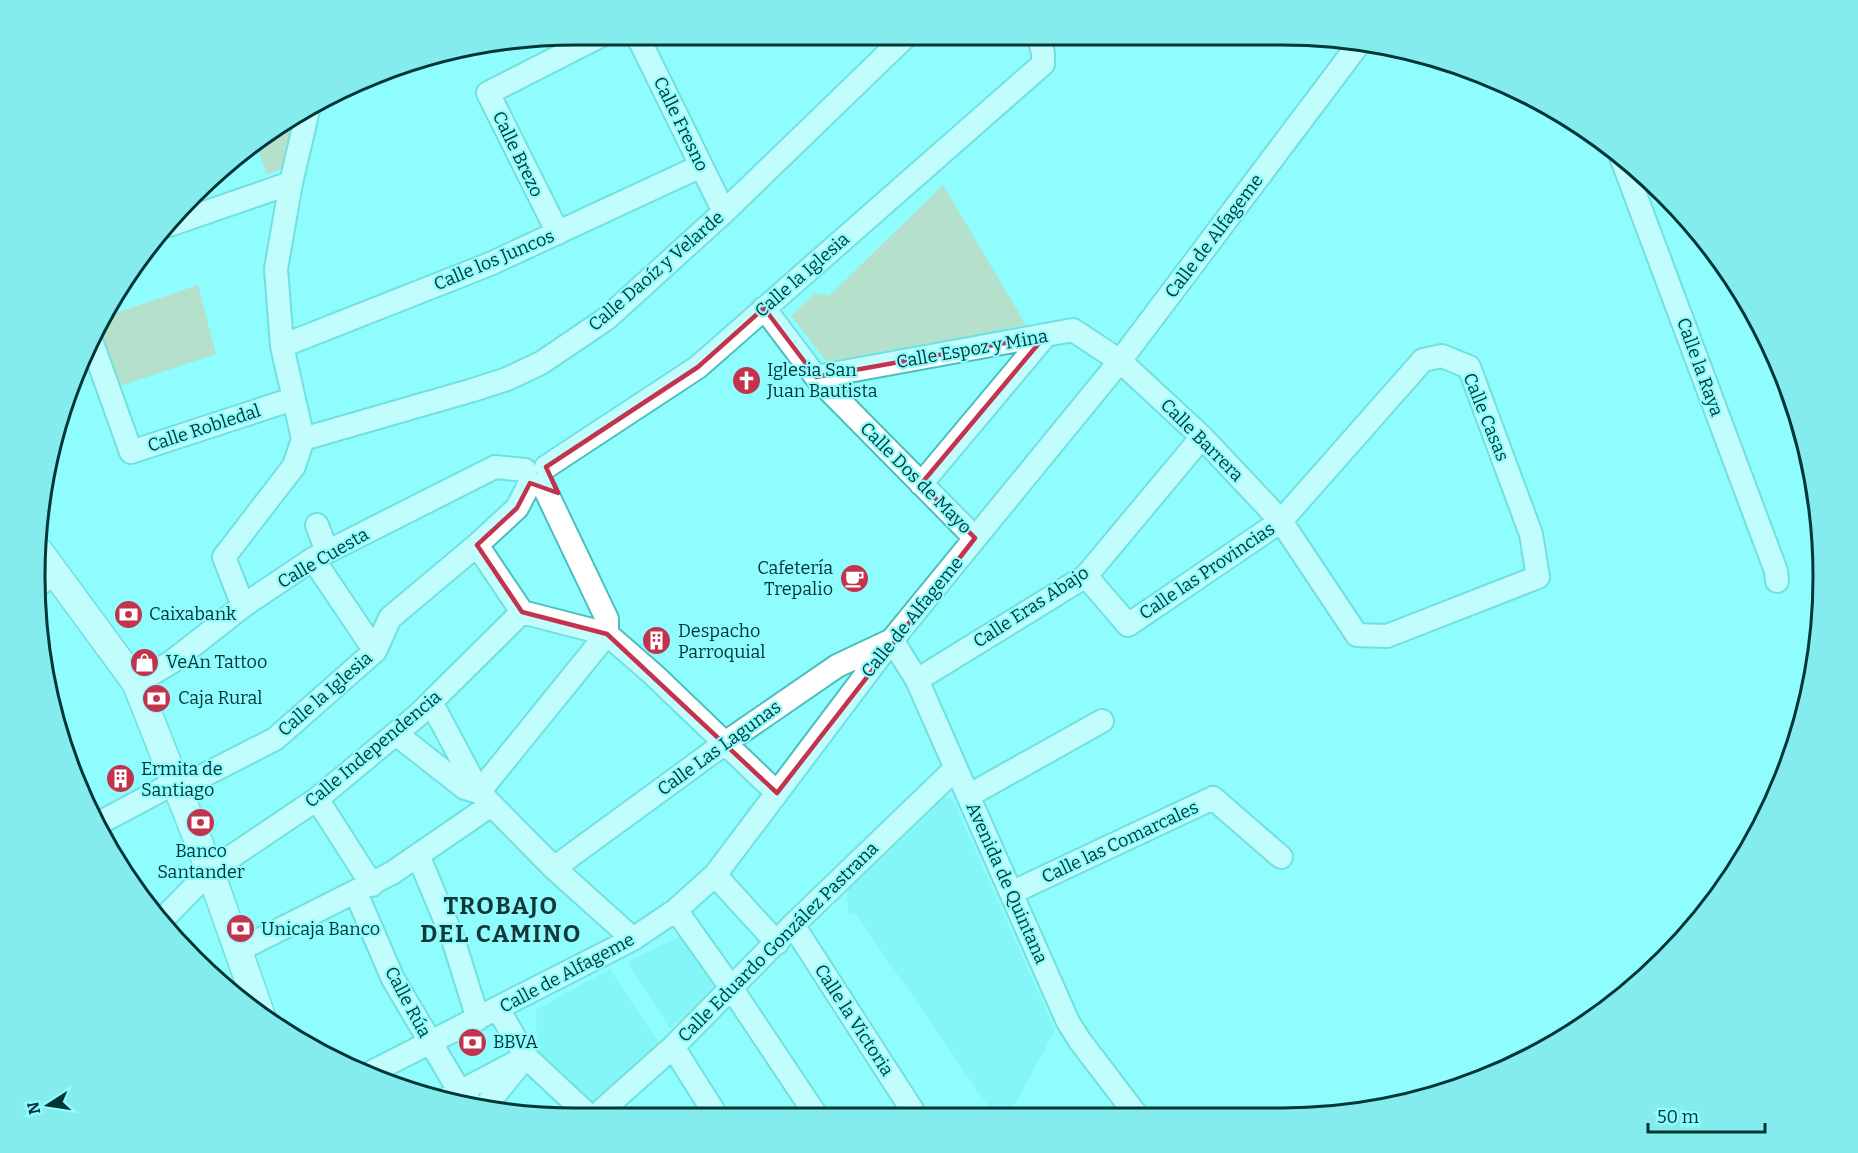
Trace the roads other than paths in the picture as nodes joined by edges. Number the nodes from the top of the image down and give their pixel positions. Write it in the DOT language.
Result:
graph roads {
  1 [pos="582,45"];
  2 [pos="643,45"];
  3 [pos="897,45"];
  4 [pos="1041,45"];
  5 [pos="1354,50"];
  6 [pos="306,119"];
  7 [pos="702,166"];
  8 [pos="1627,173"];
  9 [pos="291,183"];
  10 [pos="724,212"];
  11 [pos="182,220"];
  12 [pos="558,233"];
  13 [pos="764,308"];
  14 [pos="1045,336"];
  15 [pos="282,346"];
  16 [pos="95,351"];
  17 [pos="1120,361"];
  18 [pos="816,377"];
  19 [pos="293,399"];
  20 [pos="1202,437"];
  21 [pos="303,439"];
  22 [pos="536,476"];
  23 [pos="921,484"];
  24 [pos="1281,521"];
  25 [pos="317,525"];
  26 [pos="975,538"];
  27 [pos="477,545"];
  28 [pos="320,555"];
  29 [pos="1086,576"];
  30 [pos="45,577"];
  31 [pos="45,577"];
  32 [pos="1538,577"];
  33 [pos="1776,580"];
  34 [pos="243,606"];
  35 [pos="522,612"];
  36 [pos="390,618"];
  37 [pos="361,630"];
  38 [pos="86,631"];
  39 [pos="607,634"];
  40 [pos="892,640"];
  41 [pos="375,651"];
  42 [pos="917,680"];
  43 [pos="136,683"];
  44 [pos="431,702"];
  45 [pos="1102,721"];
  46 [pos="396,734"];
  47 [pos="725,743"];
  48 [pos="956,768"];
  49 [pos="172,788"];
  50 [pos="777,793"];
  51 [pos="968,796"];
  52 [pos="485,799"];
  53 [pos="317,800"];
  54 [pos="104,820"];
  55 [pos="418,855"];
  56 [pos="1281,857"];
  57 [pos="554,868"];
  58 [pos="715,875"];
  59 [pos="204,876"];
  60 [pos="364,889"];
  61 [pos="1011,893"];
  62 [pos="676,910"];
  63 [pos="167,915"];
  64 [pos="793,925"];
  65 [pos="633,939"];
  66 [pos="777,943"];
  67 [pos="237,951"];
  68 [pos="236,984"];
  69 [pos="732,989"];
  70 [pos="255,1000"];
  71 [pos="498,1009"];
  72 [pos="478,1019"];
  73 [pos="429,1043"];
  74 [pos="673,1047"];
  75 [pos="526,1057"];
  76 [pos="377,1069"];
  77 [pos="458,1094"];
  78 [pos="464,1096"];
  79 [pos="490,1101"];
  80 [pos="581,1108"];
  81 [pos="605,1108"];
  82 [pos="712,1108"];
  83 [pos="811,1108"];
  84 [pos="911,1108"];
  85 [pos="1131,1108"];
  1 -- 12 [label="street, Calle Brezo"];
  2 -- 7 [label="street, Calle Fresno"];
  3 -- 10 [label="street, Calle Daoíz y Velarde"];
  4 -- 13 [label="street, Calle la Iglesia"];
  5 -- 17 [label="street, Calle de Alfageme"];
  6 -- 9 [label="street"];
  7 -- 10 [label="street, Calle Fresno"];
  7 -- 12 [label="street, Calle los Juncos"];
  8 -- 33 [label="street, Calle la Raya"];
  9 -- 11 [label="street"];
  9 -- 15 [label="street"];
  10 -- 21 [label="street, Calle Daoíz y Velarde"];
  12 -- 15 [label="street, Calle los Juncos"];
  13 -- 18 [label="street, Calle Dos de Mayo"];
  13 -- 22 [label="street, Calle la Iglesia"];
  14 -- 17 [label="street, Calle Espoz y Mina"];
  14 -- 18 [label="street, Calle Espoz y Mina"];
  14 -- 23 [label="street"];
  15 -- 19 [label="street"];
  16 -- 19 [label="street, Calle Robledal"];
  17 -- 20 [label="street, Calle Barrera"];
  17 -- 26 [label="street, Calle de Alfageme"];
  18 -- 23 [label="street, Calle Dos de Mayo"];
  19 -- 21 [label="street"];
  20 -- 24 [label="street, Calle Barrera"];
  20 -- 29 [label="street, Calle Eras Abajo"];
  21 -- 34 [label="street"];
  22 -- 27 [label="street, Calle la Iglesia"];
  22 -- 28 [label="street, Calle Cuesta"];
  22 -- 39 [label="street"];
  23 -- 26 [label="street, Calle Dos de Mayo"];
  24 -- 29 [label="street, Calle las Provincias"];
  24 -- 32 [label="street, Calle Barrera"];
  24 -- 32 [label="street, Calle Casas"];
  25 -- 28 [label="street"];
  26 -- 40 [label="street, Calle de Alfageme"];
  27 -- 35 [label="street"];
  27 -- 36 [label="street, Calle la Iglesia"];
  28 -- 34 [label="street, Calle Cuesta"];
  28 -- 37 [label="street"];
  29 -- 42 [label="street, Calle Eras Abajo"];
  30 -- 38 [label="main road"];
  31 -- 43 [label="main road"];
  34 -- 43 [label="street, Calle Cuesta"];
  35 -- 39 [label="street"];
  35 -- 44 [label="street, Calle Independencia"];
  36 -- 37 [label="street, Calle la Iglesia"];
  36 -- 41 [label="street, Calle la Iglesia"];
  37 -- 41 [label="street"];
  38 -- 43 [label="main road"];
  38 -- 49 [label="main road"];
  39 -- 47 [label="street"];
  39 -- 52 [label="street"];
  40 -- 42 [label="street, Avenida de Quintana"];
  40 -- 47 [label="street, Calle Las Lagunas"];
  40 -- 50 [label="street, Calle de Alfageme"];
  41 -- 49 [label="street, Calle la Iglesia"];
  42 -- 48 [label="street, Avenida de Quintana"];
  43 -- 49 [label="main road"];
  44 -- 46 [label="street, Calle Independencia"];
  44 -- 52 [label="street"];
  45 -- 51 [label="street"];
  46 -- 52 [label="street"];
  46 -- 53 [label="street, Calle Independencia"];
  47 -- 50 [label="street"];
  47 -- 57 [label="street, Calle Las Lagunas"];
  48 -- 51 [label="street, Avenida de Quintana"];
  48 -- 64 [label="street, Calle Eduardo González Pastrana"];
  49 -- 54 [label="street, Calle la Iglesia"];
  49 -- 59 [label="main road"];
  50 -- 58 [label="street, Calle de Alfageme"];
  51 -- 61 [label="street, Avenida de Quintana"];
  52 -- 55 [label="street"];
  52 -- 57 [label="street"];
  53 -- 59 [label="street, Calle Independencia"];
  53 -- 60 [label="street, Calle Rúa"];
  55 -- 60 [label="street"];
  55 -- 72 [label="street"];
  56 -- 61 [label="street, Calle las Comarcales"];
  57 -- 65 [label="street"];
  58 -- 62 [label="street, Calle de Alfageme"];
  58 -- 66 [label="street"];
  59 -- 63 [label="street, Calle Independencia"];
  59 -- 67 [label="main road"];
  59 -- 68 [label="main road"];
  60 -- 67 [label="street"];
  60 -- 73 [label="street, Calle Rúa"];
  61 -- 85 [label="street, Avenida de Quintana"];
  62 -- 65 [label="street, Calle de Alfageme"];
  62 -- 69 [label="street"];
  64 -- 66 [label="street, Calle Eduardo González Pastrana"];
  64 -- 84 [label="street, Calle la Victoria"];
  65 -- 71 [label="street, Calle de Alfageme"];
  66 -- 69 [label="street, Calle Eduardo González Pastrana"];
  67 -- 70 [label="main road"];
  69 -- 74 [label="street, Calle Eduardo González Pastrana"];
  69 -- 83 [label="street"];
  71 -- 72 [label="street, Calle de Alfageme"];
  71 -- 75 [label="street"];
  72 -- 73 [label="street, Calle de Alfageme"];
  73 -- 76 [label="street, Calle de Alfageme"];
  73 -- 77 [label="street, Calle Rúa"];
  74 -- 81 [label="street, Calle Eduardo González Pastrana"];
  74 -- 82 [label="street"];
  75 -- 78 [label="street"];
  75 -- 79 [label="street"];
  75 -- 80 [label="street"];
}
